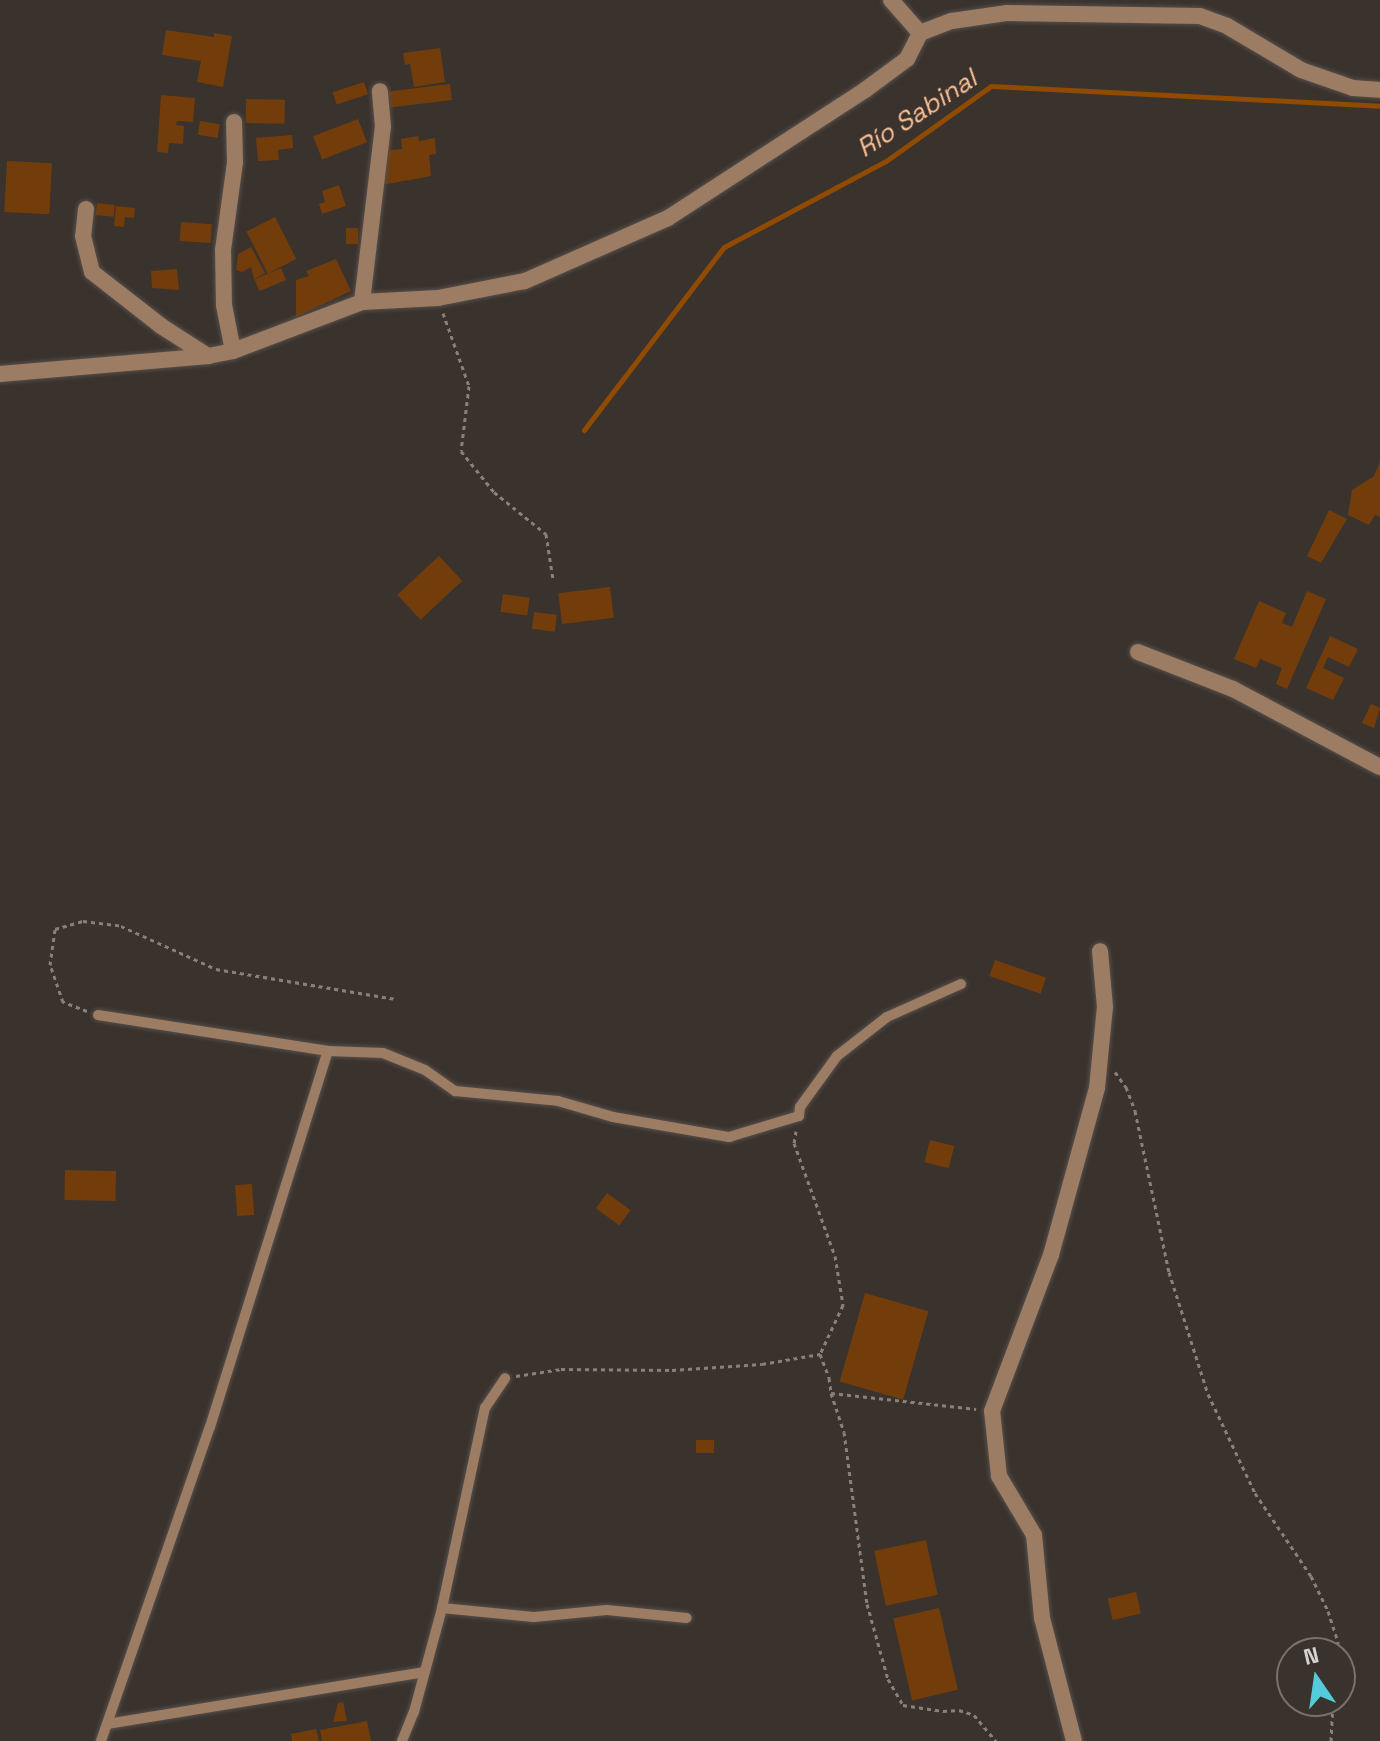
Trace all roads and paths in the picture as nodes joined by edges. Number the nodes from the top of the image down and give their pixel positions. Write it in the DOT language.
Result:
graph roads {
  1 [pos="891,0"];
  2 [pos="920,33"];
  3 [pos="1380,90"];
  4 [pos="380,91"];
  5 [pos="234,122"];
  6 [pos="86,209"];
  7 [pos="438,298"];
  8 [pos="362,302"];
  9 [pos="233,351"];
  10 [pos="208,356"];
  11 [pos="0,374"];
  12 [pos="553,579"];
  13 [pos="1138,652"];
  14 [pos="1380,767"];
  15 [pos="1100,951"];
  16 [pos="961,984"];
  17 [pos="396,999"];
  18 [pos="98,1015"];
  19 [pos="328,1051"];
  20 [pos="1100,1053"];
  21 [pos="799,1116"];
  22 [pos="820,1354"];
  23 [pos="505,1378"];
  24 [pos="831,1393"];
  25 [pos="992,1411"];
  26 [pos="442,1608"];
  27 [pos="687,1618"];
  28 [pos="1336,1637"];
  29 [pos="425,1672"];
  30 [pos="1332,1717"];
  31 [pos="107,1724"];
  32 [pos="101,1741"];
  33 [pos="402,1741"];
  34 [pos="996,1741"];
  35 [pos="1074,1741"];
  36 [pos="1331,1741"];
  1 -- 2 [label="street"];
  2 -- 3 [label="street"];
  2 -- 7 [label="street"];
  4 -- 8 [label="street"];
  5 -- 9 [label="street"];
  6 -- 10 [label="street"];
  7 -- 8 [label="street"];
  7 -- 12 [label="path"];
  8 -- 9 [label="street"];
  9 -- 10 [label="street"];
  10 -- 11 [label="street"];
  13 -- 14 [label="street"];
  15 -- 20 [label="street"];
  16 -- 21 [label="lane"];
  17 -- 18 [label="path"];
  18 -- 19 [label="lane"];
  19 -- 21 [label="lane"];
  19 -- 31 [label="lane"];
  20 -- 25 [label="street"];
  20 -- 28 [label="path"];
  21 -- 22 [label="path"];
  22 -- 23 [label="path"];
  22 -- 24 [label="path"];
  23 -- 26 [label="lane"];
  24 -- 25 [label="path"];
  24 -- 34 [label="path"];
  25 -- 35 [label="street"];
  26 -- 27 [label="lane"];
  26 -- 29 [label="lane"];
  29 -- 31 [label="lane"];
  29 -- 33 [label="lane"];
  30 -- 36 [label="path"];
  31 -- 32 [label="lane"];
}
